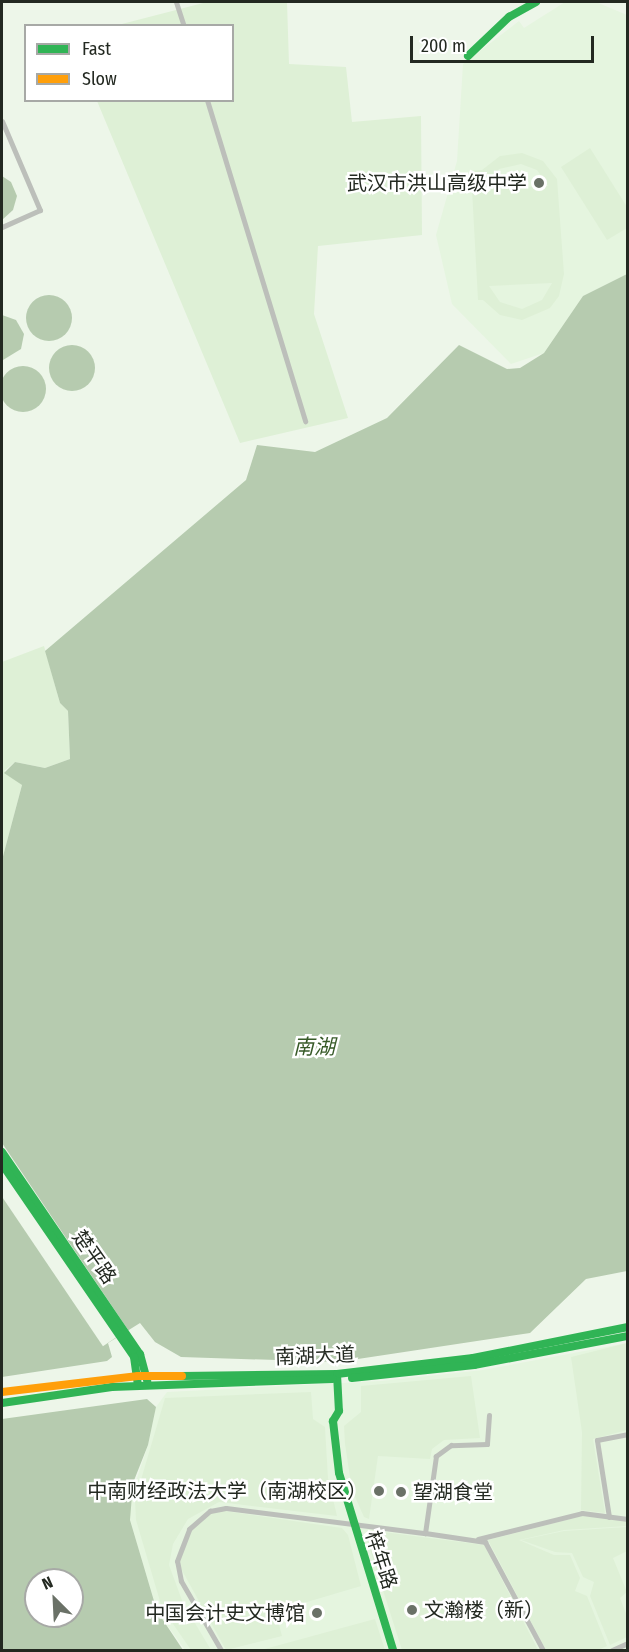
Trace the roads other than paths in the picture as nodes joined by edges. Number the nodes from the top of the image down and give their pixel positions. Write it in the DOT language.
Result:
graph roads {
  1 [pos="176,2"];
  2 [pos="536,2"];
  3 [pos="183,24"];
  4 [pos="468,56"];
  5 [pos="208,102"];
  6 [pos="2,121"];
  7 [pos="2,227"];
  8 [pos="305,421"];
  9 [pos="2,1152"];
  10 [pos="2,1164"];
  11 [pos="627,1327"];
  12 [pos="122,1333"];
  13 [pos="627,1336"];
  14 [pos="337,1376"];
  15 [pos="142,1381"];
  16 [pos="2,1392"];
  17 [pos="2,1403"];
  18 [pos="489,1415"];
  19 [pos="627,1434"];
  20 [pos="609,1517"];
  21 [pos="627,1520"];
  22 [pos="352,1525"];
  23 [pos="425,1533"];
  24 [pos="478,1539"];
  25 [pos="627,1599"];
  26 [pos="627,1608"];
  27 [pos="627,1643"];
  28 [pos="221,1650"];
  29 [pos="393,1650"];
  30 [pos="543,1650"];
  31 [pos="612,1650"];
  1 -- 3 [label="street"];
  2 -- 4 [label="main road"];
  5 -- 8 [label="street"];
  6 -- 7 [label="street"];
  9 -- 12 [label="main road, 楚平路"];
  10 -- 12 [label="main road, 楚平路"];
  11 -- 14 [label="main road, 南湖大道"];
  12 -- 15 [label="main road, 楚平路"];
  13 -- 14 [label="main road, 南湖大道"];
  14 -- 15 [label="main road, 南湖大道"];
  14 -- 22 [label="main road, 梓年路"];
  15 -- 16 [label="main road, 南湖大道"];
  15 -- 17 [label="main road, 南湖大道"];
  18 -- 23 [label="street"];
  19 -- 20 [label="street"];
  20 -- 21 [label="street"];
  20 -- 24 [label="street"];
  22 -- 23 [label="street"];
  22 -- 28 [label="street"];
  22 -- 29 [label="main road, 梓年路"];
  23 -- 24 [label="street"];
  24 -- 30 [label="street"];
  25 -- 26 [label="street"];
  27 -- 31 [label="street"];
}
